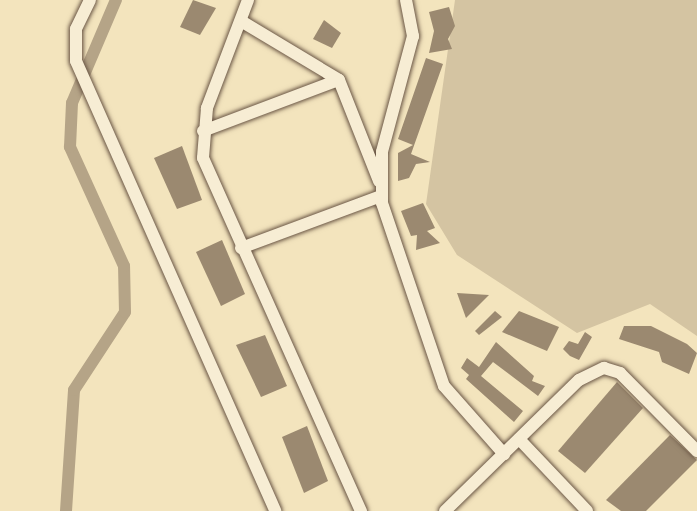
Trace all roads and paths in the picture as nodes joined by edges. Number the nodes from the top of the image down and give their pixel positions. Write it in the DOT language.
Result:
graph roads {
  1 [pos="90,0"];
  2 [pos="248,0"];
  3 [pos="406,0"];
  4 [pos="241,21"];
  5 [pos="339,80"];
  6 [pos="203,131"];
  7 [pos="381,191"];
  8 [pos="241,248"];
  9 [pos="519,439"];
  10 [pos="697,451"];
  11 [pos="504,454"];
  12 [pos="275,511"];
  13 [pos="361,511"];
  14 [pos="446,511"];
  15 [pos="587,511"];
  1 -- 12 [label="street"];
  2 -- 4 [label="street"];
  3 -- 7 [label="street"];
  4 -- 5 [label="street"];
  4 -- 6 [label="street"];
  5 -- 6 [label="street"];
  5 -- 7 [label="street"];
  6 -- 8 [label="street"];
  7 -- 8 [label="street"];
  7 -- 11 [label="street"];
  8 -- 13 [label="street"];
  9 -- 10 [label="street"];
  9 -- 11 [label="street"];
  9 -- 15 [label="street"];
  11 -- 14 [label="street"];
}
